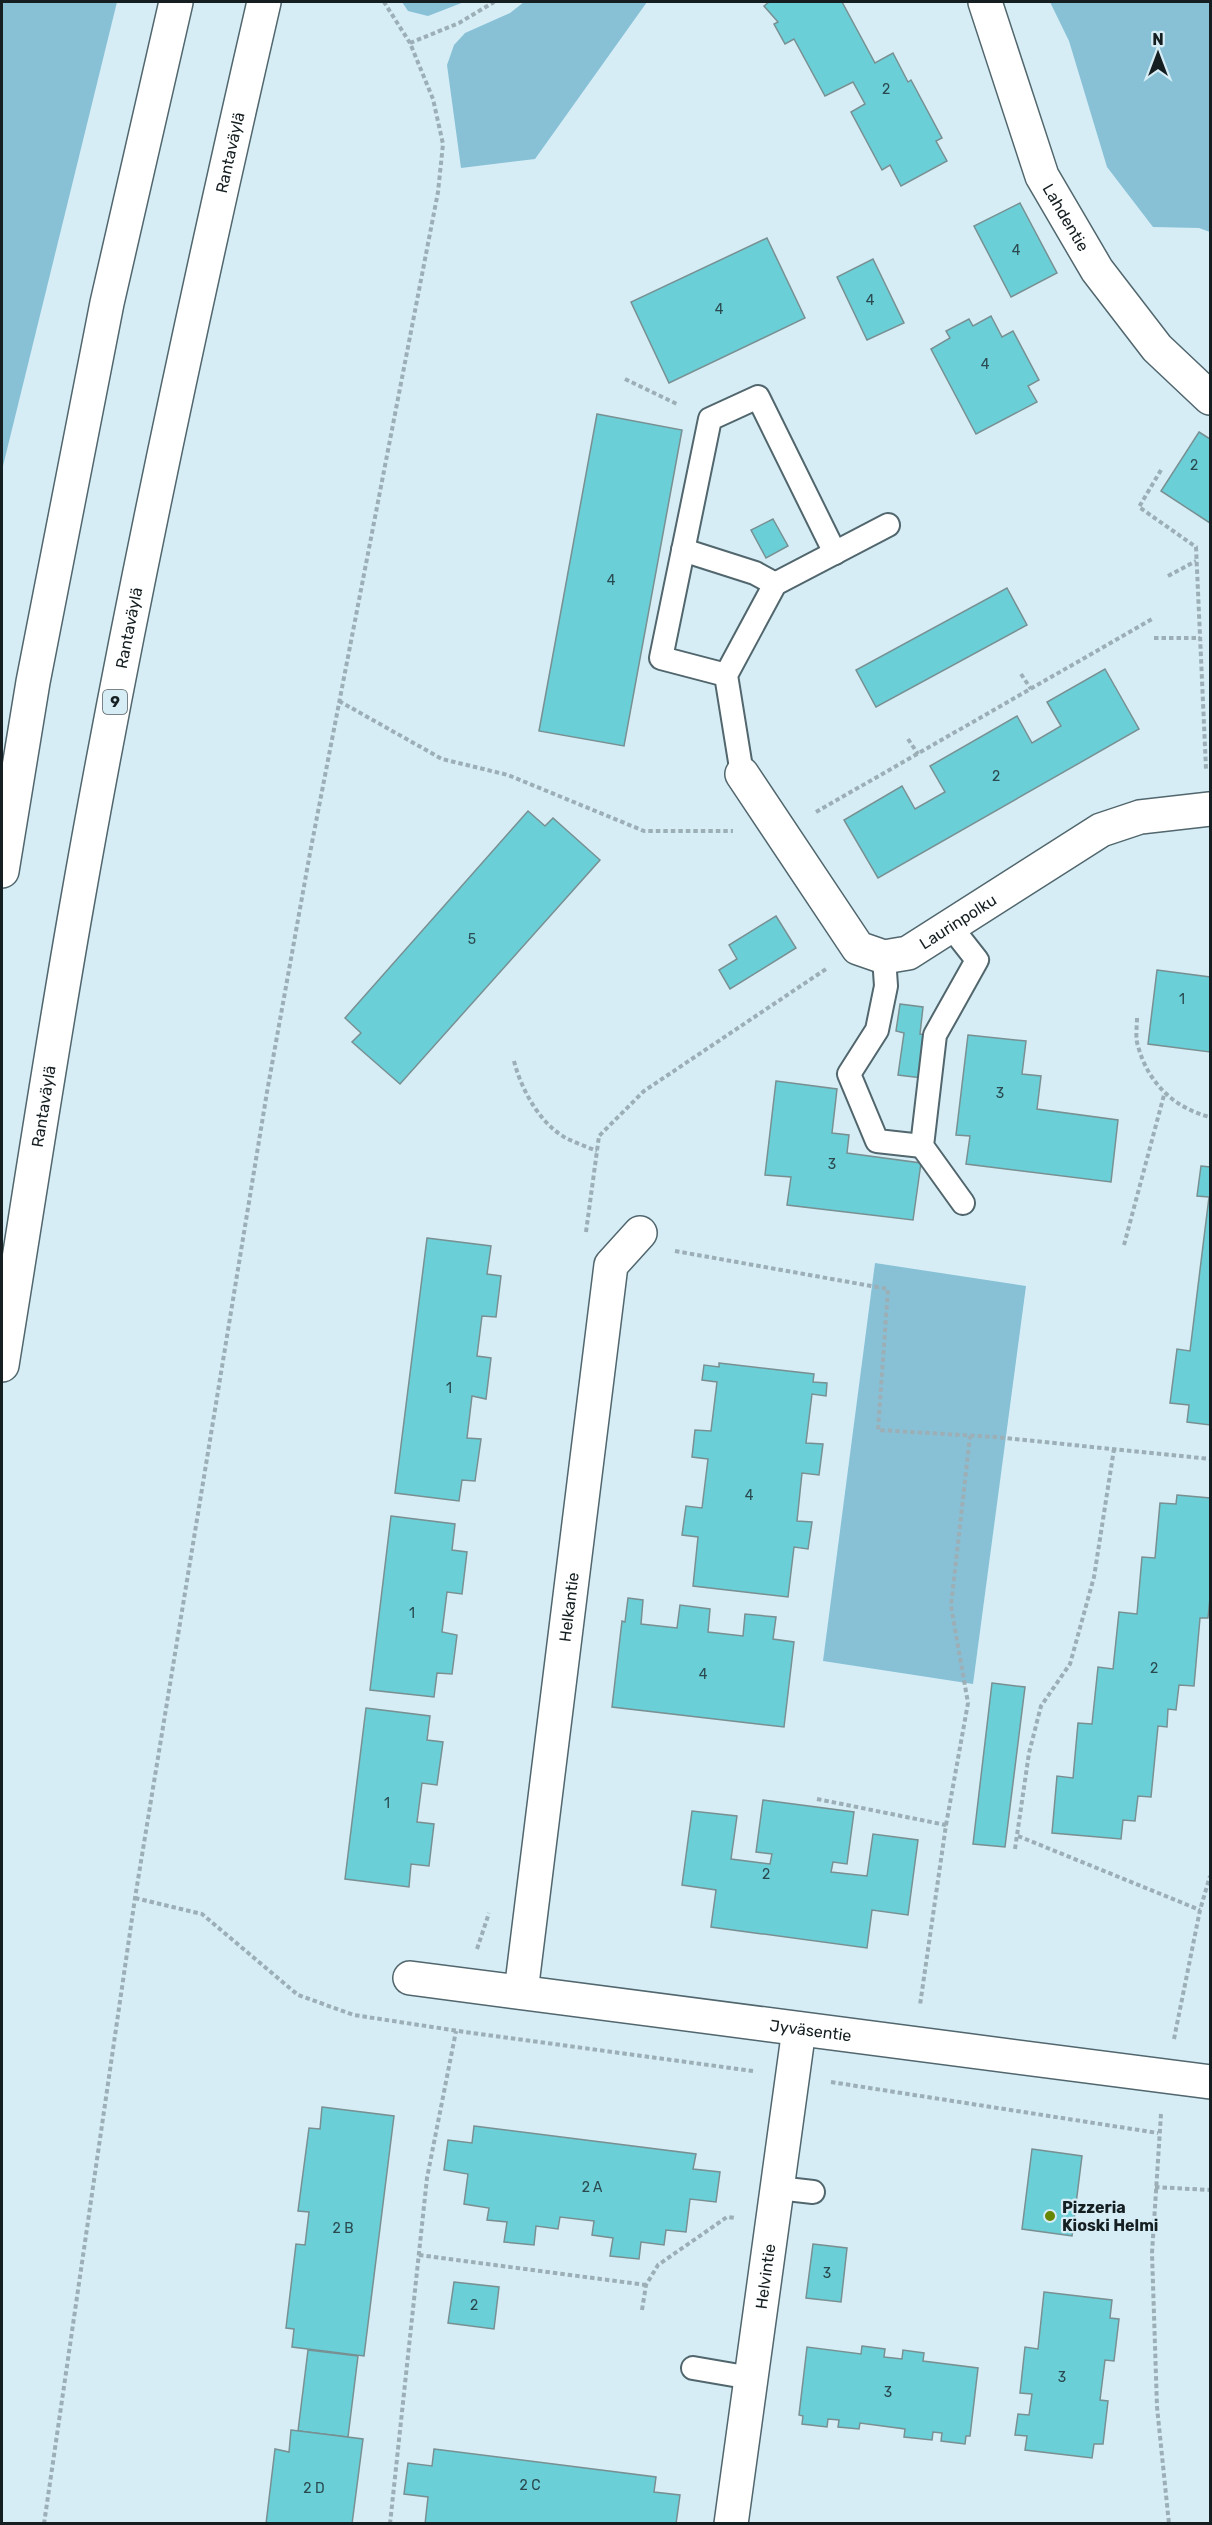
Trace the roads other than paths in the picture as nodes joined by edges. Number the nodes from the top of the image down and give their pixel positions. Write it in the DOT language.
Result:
graph roads {
  1 [pos="176,2"];
  2 [pos="264,2"];
  3 [pos="985,2"];
  4 [pos="1210,398"];
  5 [pos="888,525"];
  6 [pos="683,550"];
  7 [pos="835,553"];
  8 [pos="775,584"];
  9 [pos="726,675"];
  10 [pos="742,774"];
  11 [pos="1209,809"];
  12 [pos="2,871"];
  13 [pos="951,927"];
  14 [pos="871,952"];
  15 [pos="922,1146"];
  16 [pos="963,1203"];
  17 [pos="635,1238"];
  18 [pos="2,1365"];
  19 [pos="410,1978"];
  20 [pos="520,1992"];
  21 [pos="800,2029"];
  22 [pos="1210,2082"];
  23 [pos="778,2188"];
  24 [pos="813,2192"];
  25 [pos="693,2368"];
  26 [pos="752,2378"];
  27 [pos="731,2523"];
  1 -- 12 [label="main road"];
  2 -- 18 [label="main road, Rantaväylä / 9"];
  3 -- 4 [label="main road, Lahdentie"];
  5 -- 7 [label="lane"];
  6 -- 7 [label="lane"];
  6 -- 8 [label="lane"];
  6 -- 9 [label="lane"];
  7 -- 8 [label="lane"];
  8 -- 9 [label="lane"];
  9 -- 10 [label="lane"];
  10 -- 14 [label="main road"];
  11 -- 13 [label="main road, Laurinpolku"];
  13 -- 14 [label="main road, Laurinpolku"];
  13 -- 15 [label="lane"];
  14 -- 15 [label="lane"];
  15 -- 16 [label="lane"];
  17 -- 20 [label="main road, Helkantie"];
  19 -- 20 [label="main road, Jyväsentie"];
  20 -- 21 [label="main road, Jyväsentie"];
  21 -- 22 [label="main road, Jyväsentie"];
  21 -- 23 [label="main road, Helvintie"];
  23 -- 24 [label="lane"];
  23 -- 26 [label="main road, Helvintie"];
  25 -- 26 [label="lane"];
  26 -- 27 [label="main road, Helvintie"];
}
